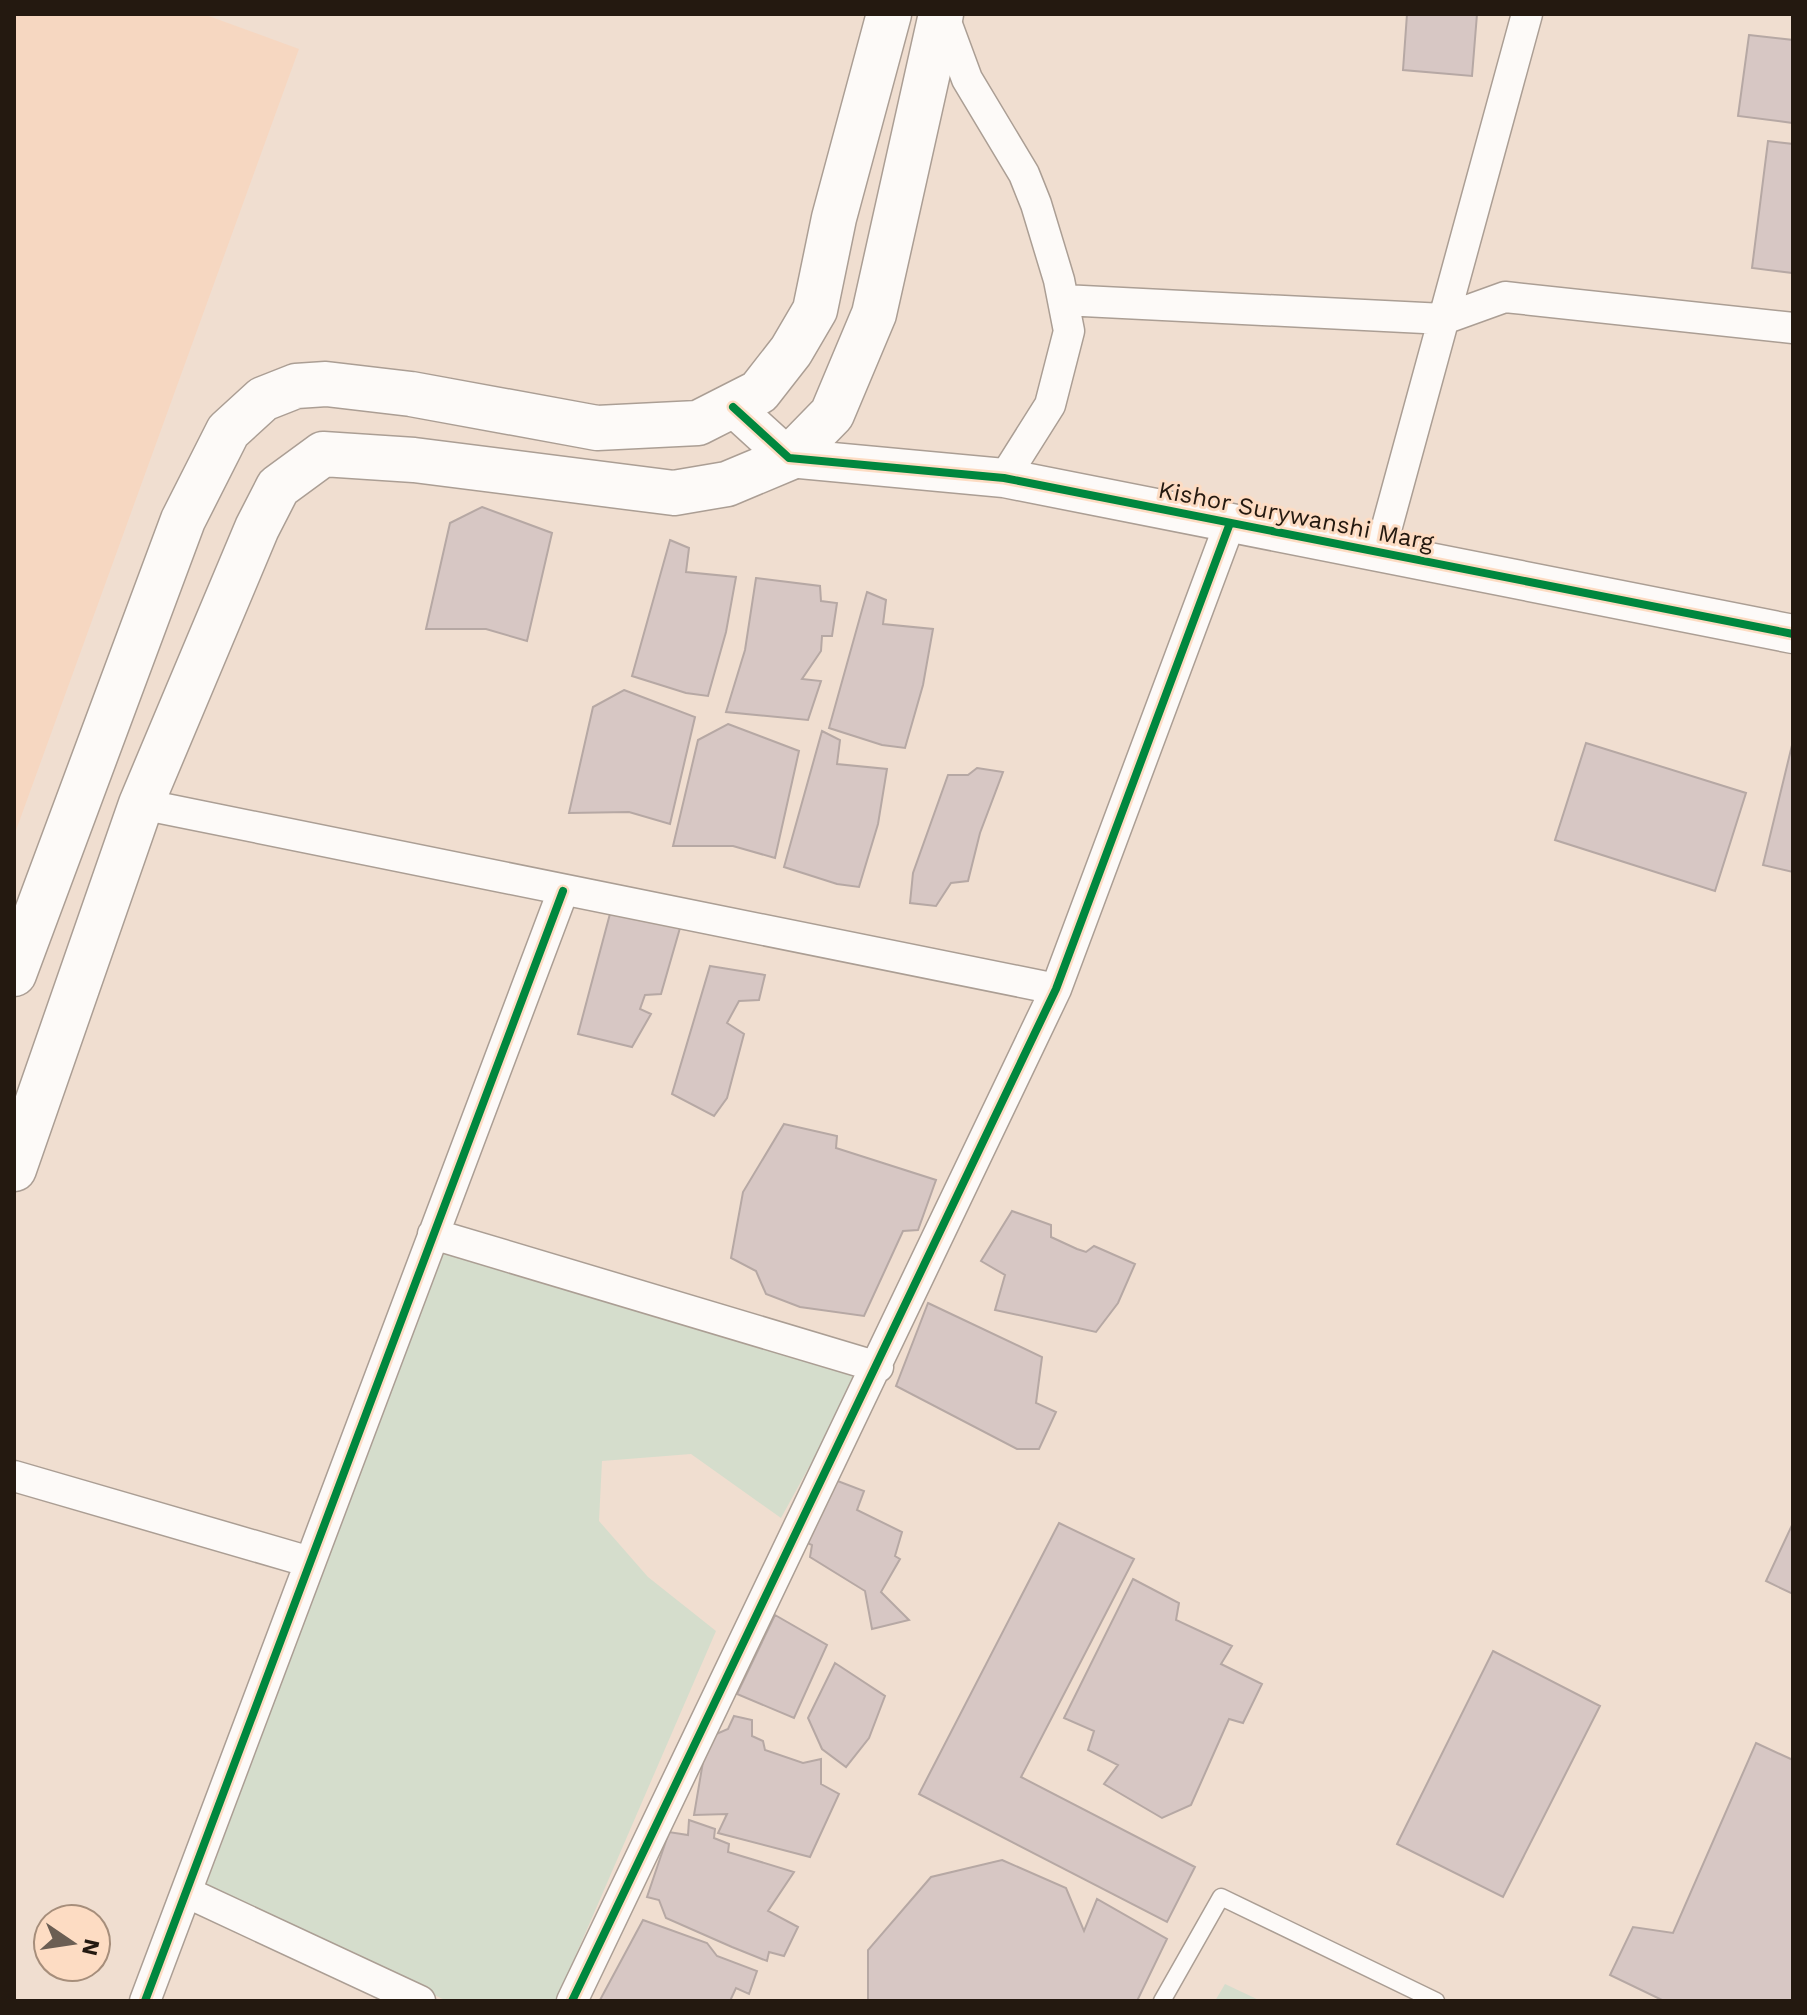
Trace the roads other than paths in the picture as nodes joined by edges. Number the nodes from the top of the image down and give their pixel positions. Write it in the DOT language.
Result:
graph roads {
  1 [pos="889,14"];
  2 [pos="942,14"];
  3 [pos="1527,14"];
  4 [pos="1063,300"];
  5 [pos="1444,319"];
  6 [pos="1793,328"];
  7 [pos="733,407"];
  8 [pos="789,458"];
  9 [pos="1004,478"];
  10 [pos="1230,523"];
  11 [pos="1380,552"];
  12 [pos="1793,634"];
  13 [pos="141,804"];
  14 [pos="563,891"];
  15 [pos="14,974"];
  16 [pos="1056,989"];
  17 [pos="14,1169"];
  18 [pos="433,1234"];
  19 [pos="878,1367"];
  20 [pos="14,1476"];
  21 [pos="310,1562"];
  22 [pos="186,1892"];
  23 [pos="145,2001"];
  24 [pos="420,2001"];
  25 [pos="572,2001"];
  26 [pos="1162,2001"];
  27 [pos="1436,2001"];
  1 -- 7 [label="main road"];
  2 -- 4 [label="street"];
  2 -- 8 [label="main road"];
  3 -- 5 [label="street"];
  4 -- 5 [label="street"];
  4 -- 9 [label="street"];
  5 -- 6 [label="street"];
  5 -- 11 [label="street"];
  7 -- 8 [label="street"];
  7 -- 15 [label="main road"];
  8 -- 9 [label="street, Kishor Surywanshi Marg"];
  8 -- 13 [label="main road"];
  9 -- 10 [label="street, Kishor Surywanshi Marg"];
  10 -- 11 [label="street, Kishor Surywanshi Marg"];
  10 -- 16 [label="street"];
  11 -- 12 [label="street, Kishor Surywanshi Marg"];
  13 -- 14 [label="street"];
  13 -- 17 [label="main road"];
  14 -- 16 [label="street"];
  14 -- 18 [label="street"];
  16 -- 19 [label="street"];
  18 -- 19 [label="street"];
  18 -- 21 [label="street"];
  19 -- 25 [label="street"];
  20 -- 21 [label="street"];
  21 -- 22 [label="street"];
  22 -- 23 [label="street"];
  22 -- 24 [label="street"];
  26 -- 27 [label="lane"];
}
